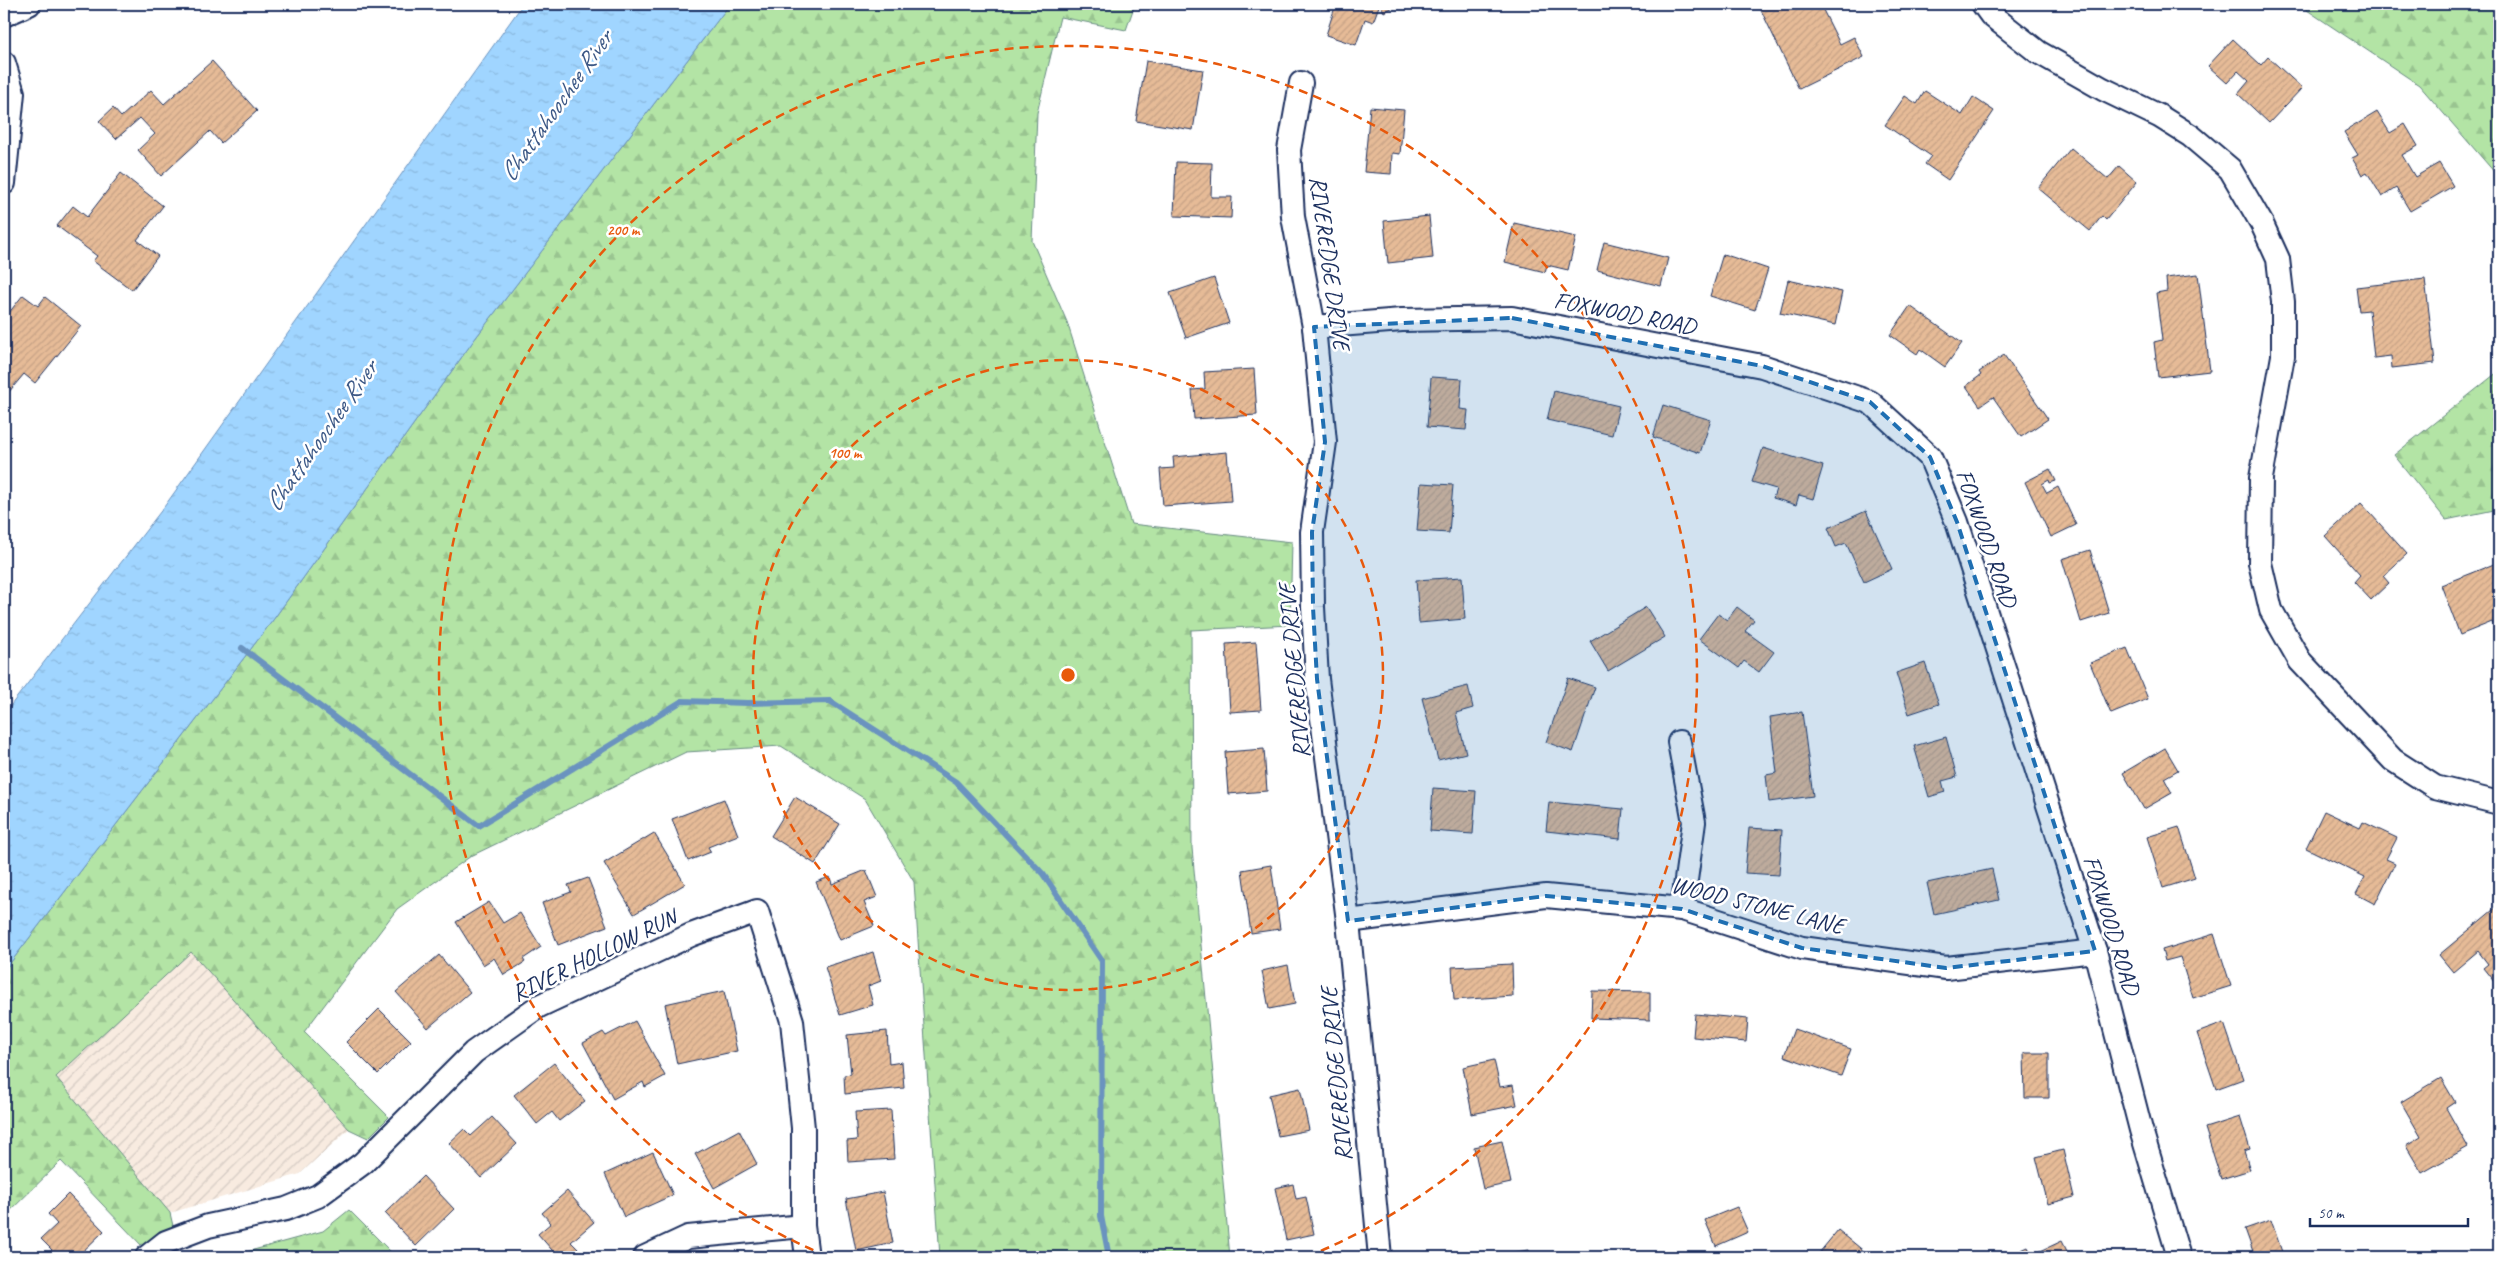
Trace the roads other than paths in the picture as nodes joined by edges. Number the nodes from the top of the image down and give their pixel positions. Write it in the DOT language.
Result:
graph roads {
  1 [pos="29,4"];
  2 [pos="1983,4"];
  3 [pos="4,15"];
  4 [pos="4,63"];
  5 [pos="1301,83"];
  6 [pos="4,183"];
  7 [pos="1314,327"];
  8 [pos="1679,742"];
  9 [pos="2499,803"];
  10 [pos="1682,909"];
  11 [pos="1348,921"];
  12 [pos="2095,951"];
  13 [pos="803,1226"];
  14 [pos="147,1257"];
  15 [pos="645,1257"];
  16 [pos="807,1257"];
  17 [pos="1380,1257"];
  18 [pos="2179,1257"];
  1 -- 3 [label="street"];
  2 -- 9 [label="street"];
  4 -- 6 [label="street"];
  5 -- 7 [label="street, RIVEREDGE DRIVE"];
  7 -- 11 [label="street, RIVEREDGE DRIVE"];
  7 -- 12 [label="street, FOXWOOD ROAD"];
  8 -- 10 [label="street"];
  10 -- 11 [label="street, WOOD STONE LANE"];
  10 -- 12 [label="street, WOOD STONE LANE"];
  11 -- 17 [label="street, RIVEREDGE DRIVE"];
  12 -- 18 [label="street, FOXWOOD ROAD"];
  13 -- 14 [label="street, RIVER HOLLOW RUN"];
  13 -- 15 [label="street"];
  13 -- 16 [label="street, RIVER HOLLOW RUN"];
}
